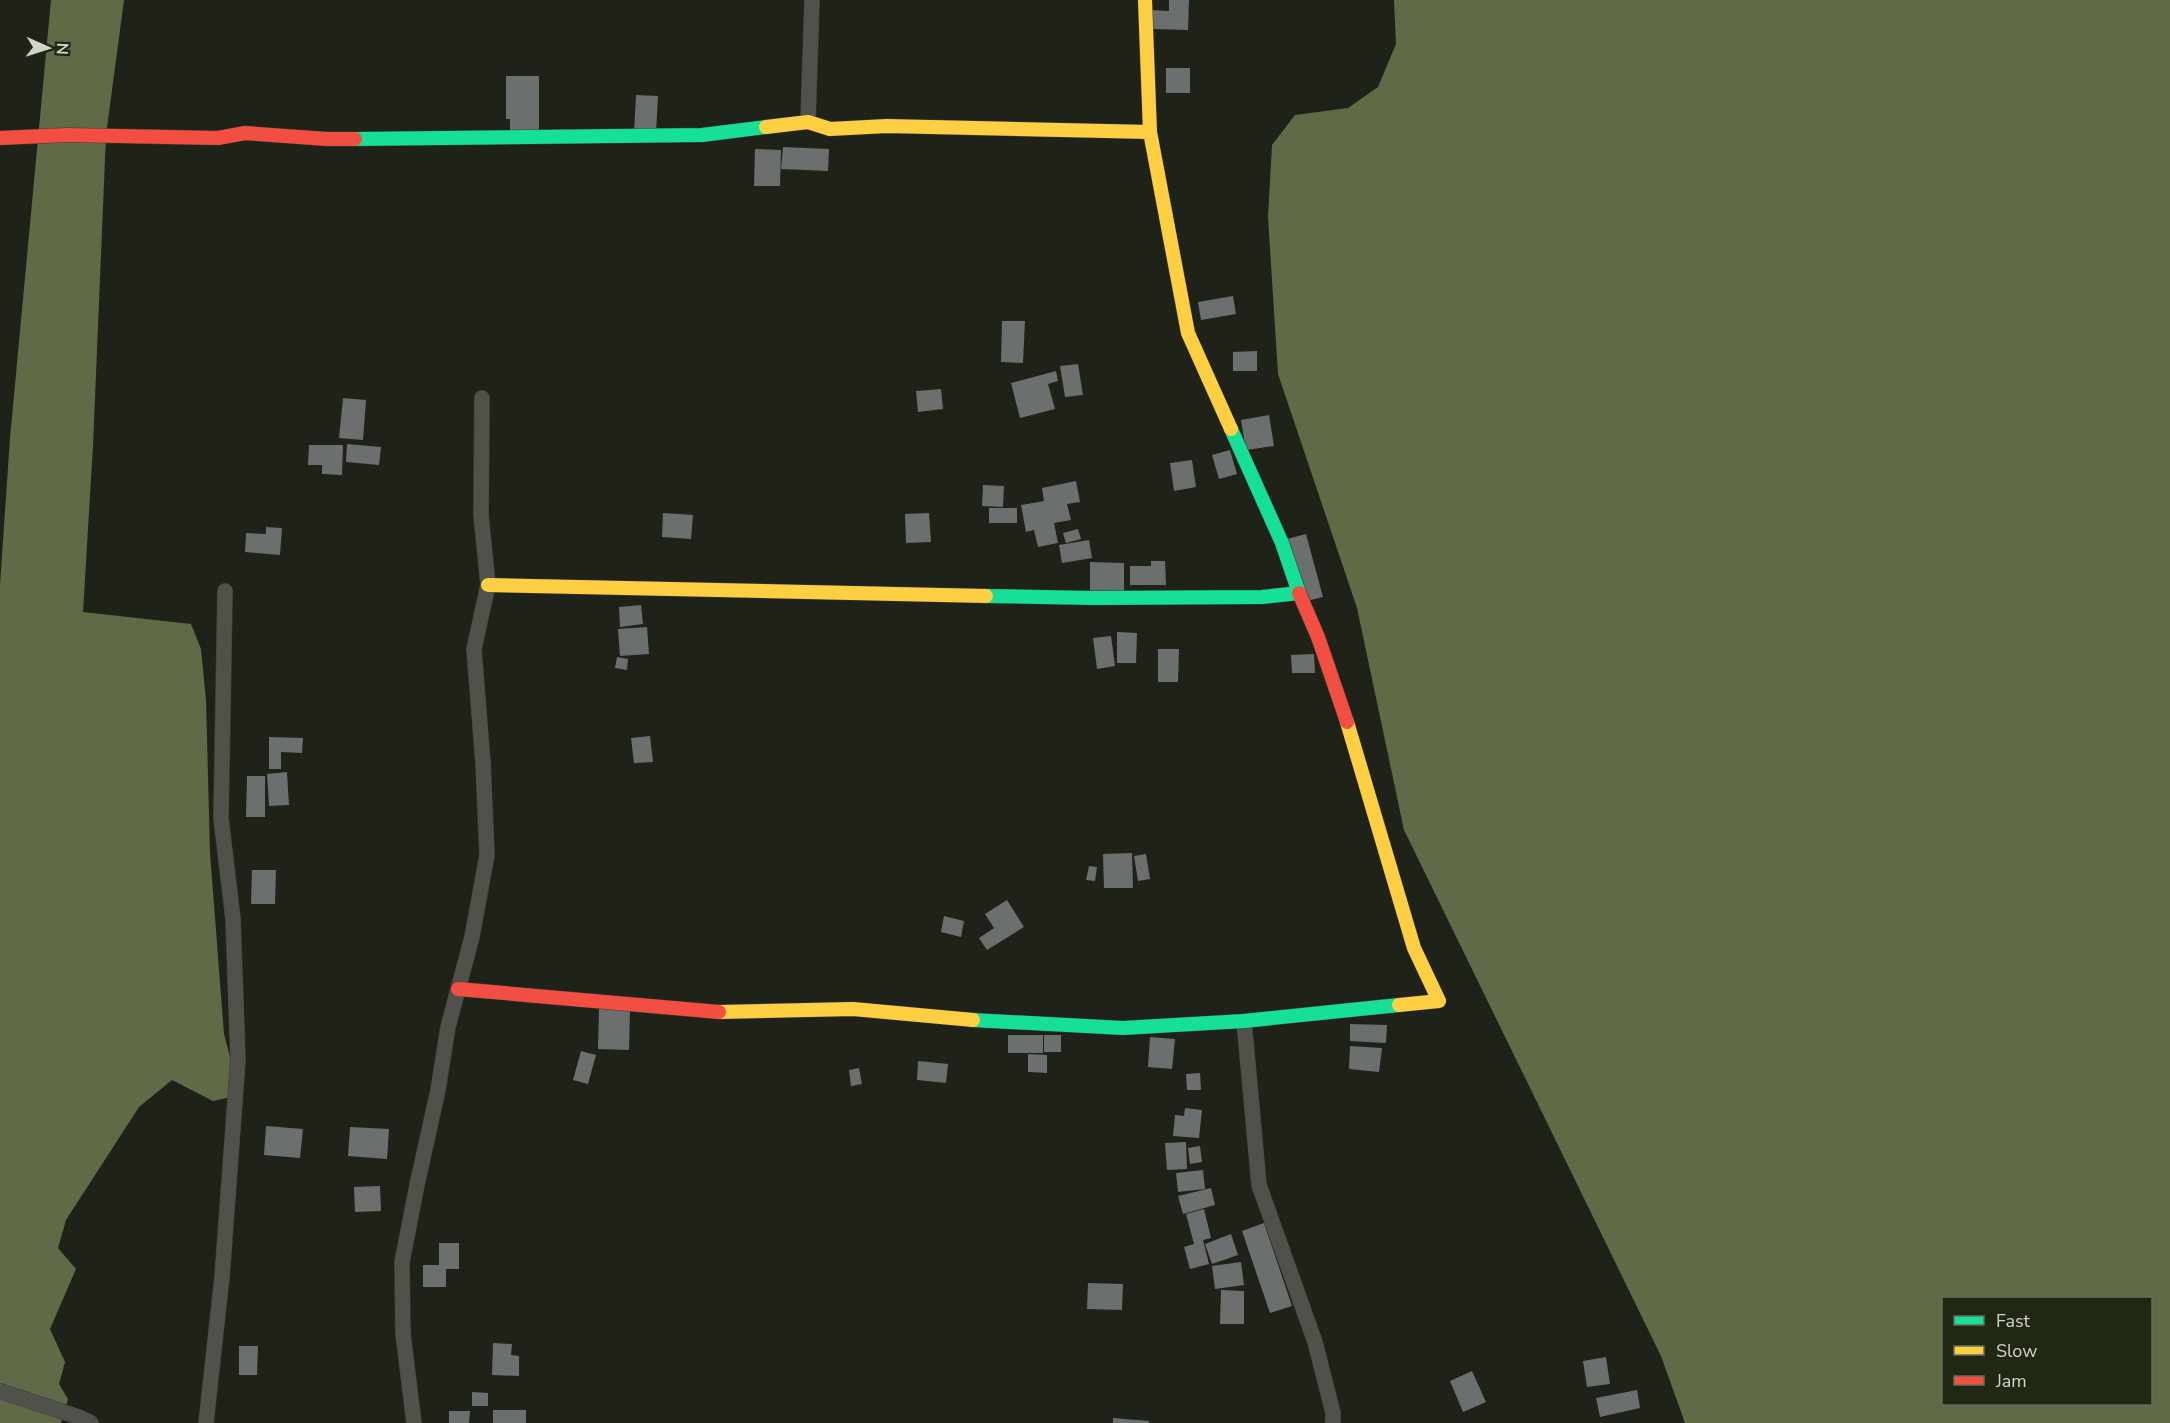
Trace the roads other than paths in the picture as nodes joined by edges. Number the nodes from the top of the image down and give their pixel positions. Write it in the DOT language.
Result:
graph roads {
  1 [pos="812,0"];
  2 [pos="1145,0"];
  3 [pos="808,122"];
  4 [pos="1150,132"];
  5 [pos="0,138"];
  6 [pos="482,399"];
  7 [pos="488,585"];
  8 [pos="225,591"];
  9 [pos="1299,593"];
  10 [pos="458,989"];
  11 [pos="1244,1021"];
  12 [pos="0,1391"];
  13 [pos="85,1420"];
  14 [pos="206,1423"];
  15 [pos="414,1423"];
  16 [pos="1333,1423"];
  1 -- 3 [label="street"];
  2 -- 4 [label="street"];
  3 -- 4 [label="street"];
  3 -- 5 [label="street"];
  4 -- 9 [label="street"];
  6 -- 7 [label="street"];
  7 -- 9 [label="street"];
  7 -- 10 [label="street"];
  8 -- 14 [label="street"];
  9 -- 11 [label="street"];
  10 -- 11 [label="street"];
  10 -- 15 [label="street"];
  11 -- 16 [label="street"];
  12 -- 13 [label="street"];
}
